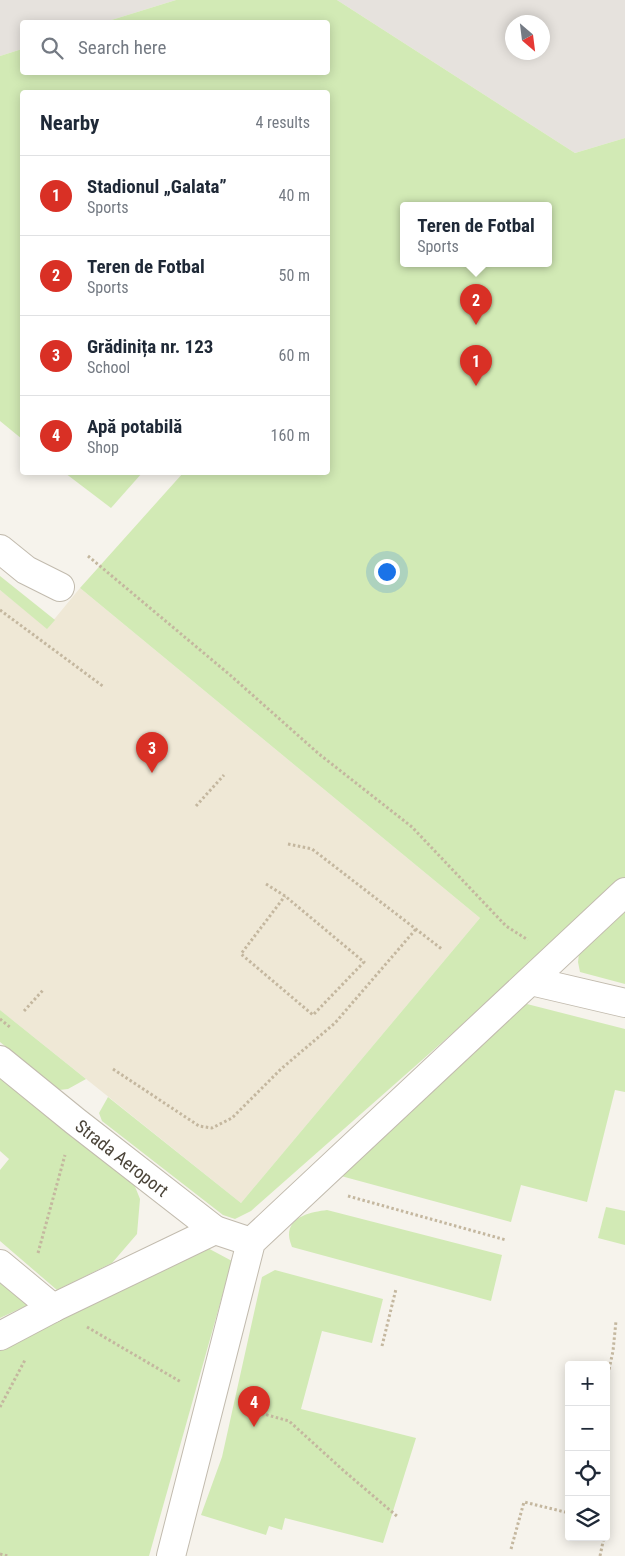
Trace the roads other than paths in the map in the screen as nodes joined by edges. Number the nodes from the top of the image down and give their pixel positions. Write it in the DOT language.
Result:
graph roads {
  1 [pos="0,549"];
  2 [pos="60,587"];
  3 [pos="625,892"];
  4 [pos="531,982"];
  5 [pos="625,1003"];
  6 [pos="0,1060"];
  7 [pos="214,1230"];
  8 [pos="252,1242"];
  9 [pos="0,1264"];
  10 [pos="53,1308"];
  11 [pos="0,1336"];
  12 [pos="171,1556"];
  1 -- 2 [label="street"];
  3 -- 4 [label="street"];
  4 -- 5 [label="street"];
  4 -- 8 [label="street"];
  6 -- 7 [label="street, Strada Aeroport"];
  7 -- 8 [label="street, Strada Aeroport"];
  7 -- 10 [label="street"];
  8 -- 12 [label="street"];
  9 -- 10 [label="street"];
  10 -- 11 [label="street"];
}
